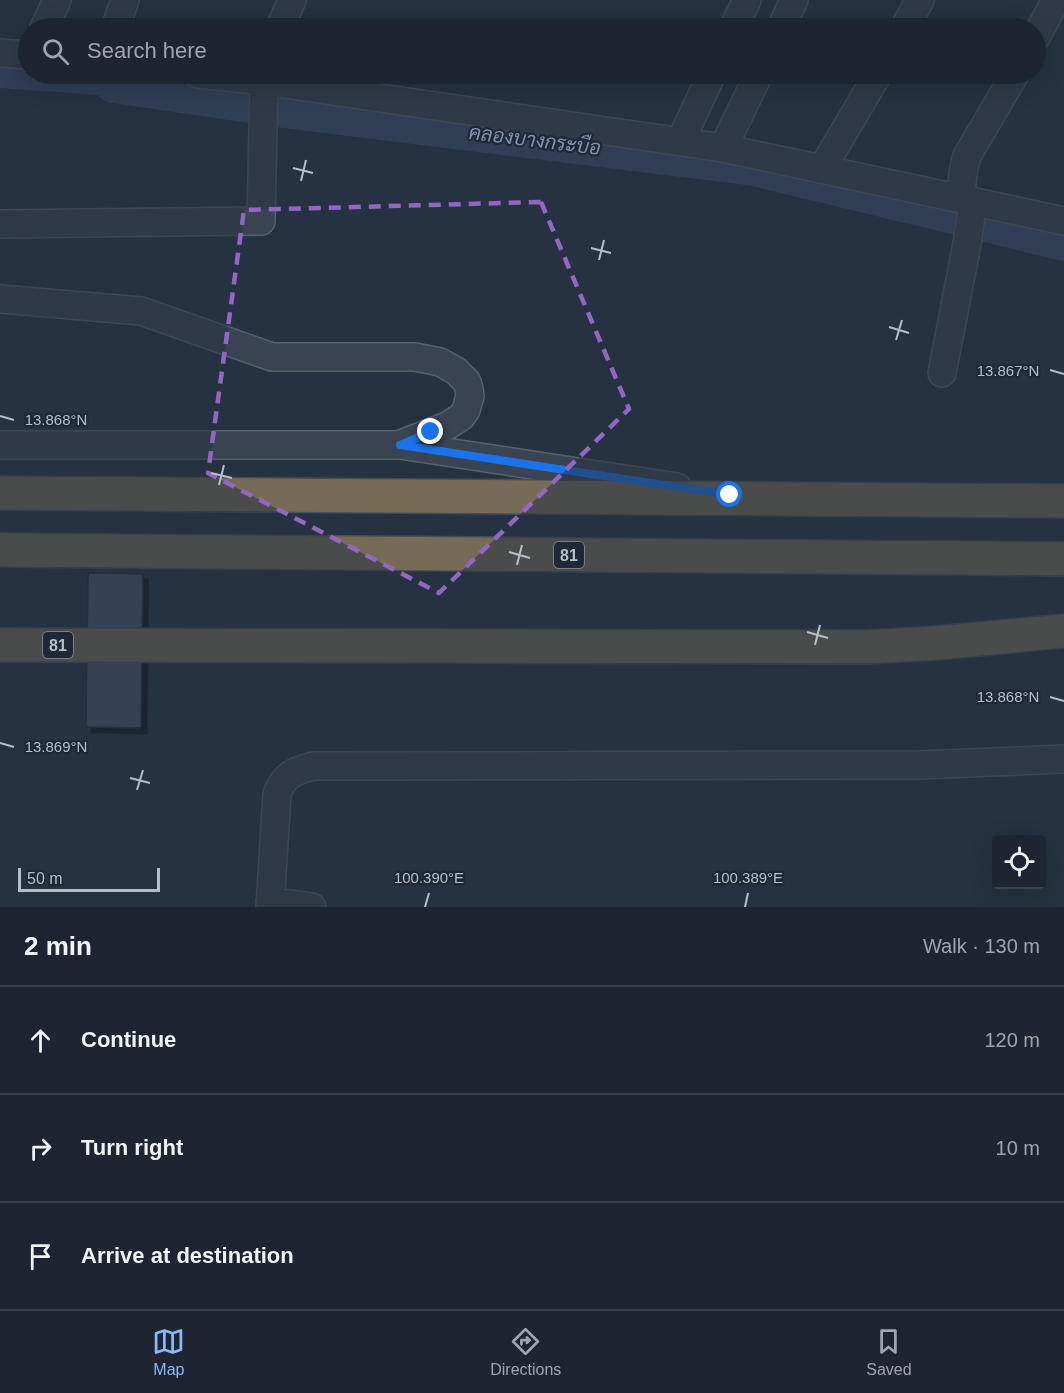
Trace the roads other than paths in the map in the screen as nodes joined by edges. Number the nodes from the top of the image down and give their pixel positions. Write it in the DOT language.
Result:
graph roads {
  1 [pos="57,0"];
  2 [pos="125,0"];
  3 [pos="292,0"];
  4 [pos="747,0"];
  5 [pos="794,0"];
  6 [pos="920,0"];
  7 [pos="1056,0"];
  8 [pos="49,18"];
  9 [pos="119,18"];
  10 [pos="283,18"];
  11 [pos="738,18"];
  12 [pos="786,18"];
  13 [pos="910,18"];
  14 [pos="1046,18"];
  15 [pos="0,53"];
  16 [pos="18,54"];
  17 [pos="265,84"];
  18 [pos="310,84"];
  19 [pos="707,84"];
  20 [pos="754,84"];
  21 [pos="872,84"];
  22 [pos="1009,84"];
  23 [pos="680,142"];
  24 [pos="723,148"];
  25 [pos="822,169"];
  26 [pos="968,203"];
  27 [pos="1064,221"];
  28 [pos="0,224"];
  29 [pos="0,299"];
  30 [pos="942,373"];
  31 [pos="0,445"];
  32 [pos="400,445"];
  33 [pos="0,493"];
  34 [pos="753,498"];
  35 [pos="1064,501"];
  36 [pos="0,550"];
  37 [pos="1064,559"];
  38 [pos="1064,631"];
  39 [pos="0,645"];
  40 [pos="1064,759"];
  41 [pos="270,904"];
  42 [pos="312,907"];
  1 -- 8 [label="street"];
  2 -- 9 [label="street"];
  3 -- 10 [label="street"];
  4 -- 11 [label="street"];
  5 -- 12 [label="street"];
  6 -- 13 [label="street"];
  7 -- 14 [label="street"];
  15 -- 16 [label="street"];
  17 -- 28 [label="street"];
  18 -- 23 [label="street"];
  19 -- 23 [label="street"];
  20 -- 24 [label="street"];
  21 -- 25 [label="street"];
  22 -- 26 [label="street"];
  23 -- 24 [label="street"];
  24 -- 25 [label="street"];
  25 -- 26 [label="street"];
  26 -- 27 [label="street"];
  26 -- 30 [label="street"];
  29 -- 32 [label="street"];
  31 -- 32 [label="street"];
  32 -- 34 [label="street"];
  33 -- 34 [label="highway"];
  34 -- 35 [label="highway"];
  36 -- 37 [label="highway, 81"];
  38 -- 39 [label="highway, 81"];
  40 -- 41 [label="street"];
  41 -- 42 [label="street"];
}
